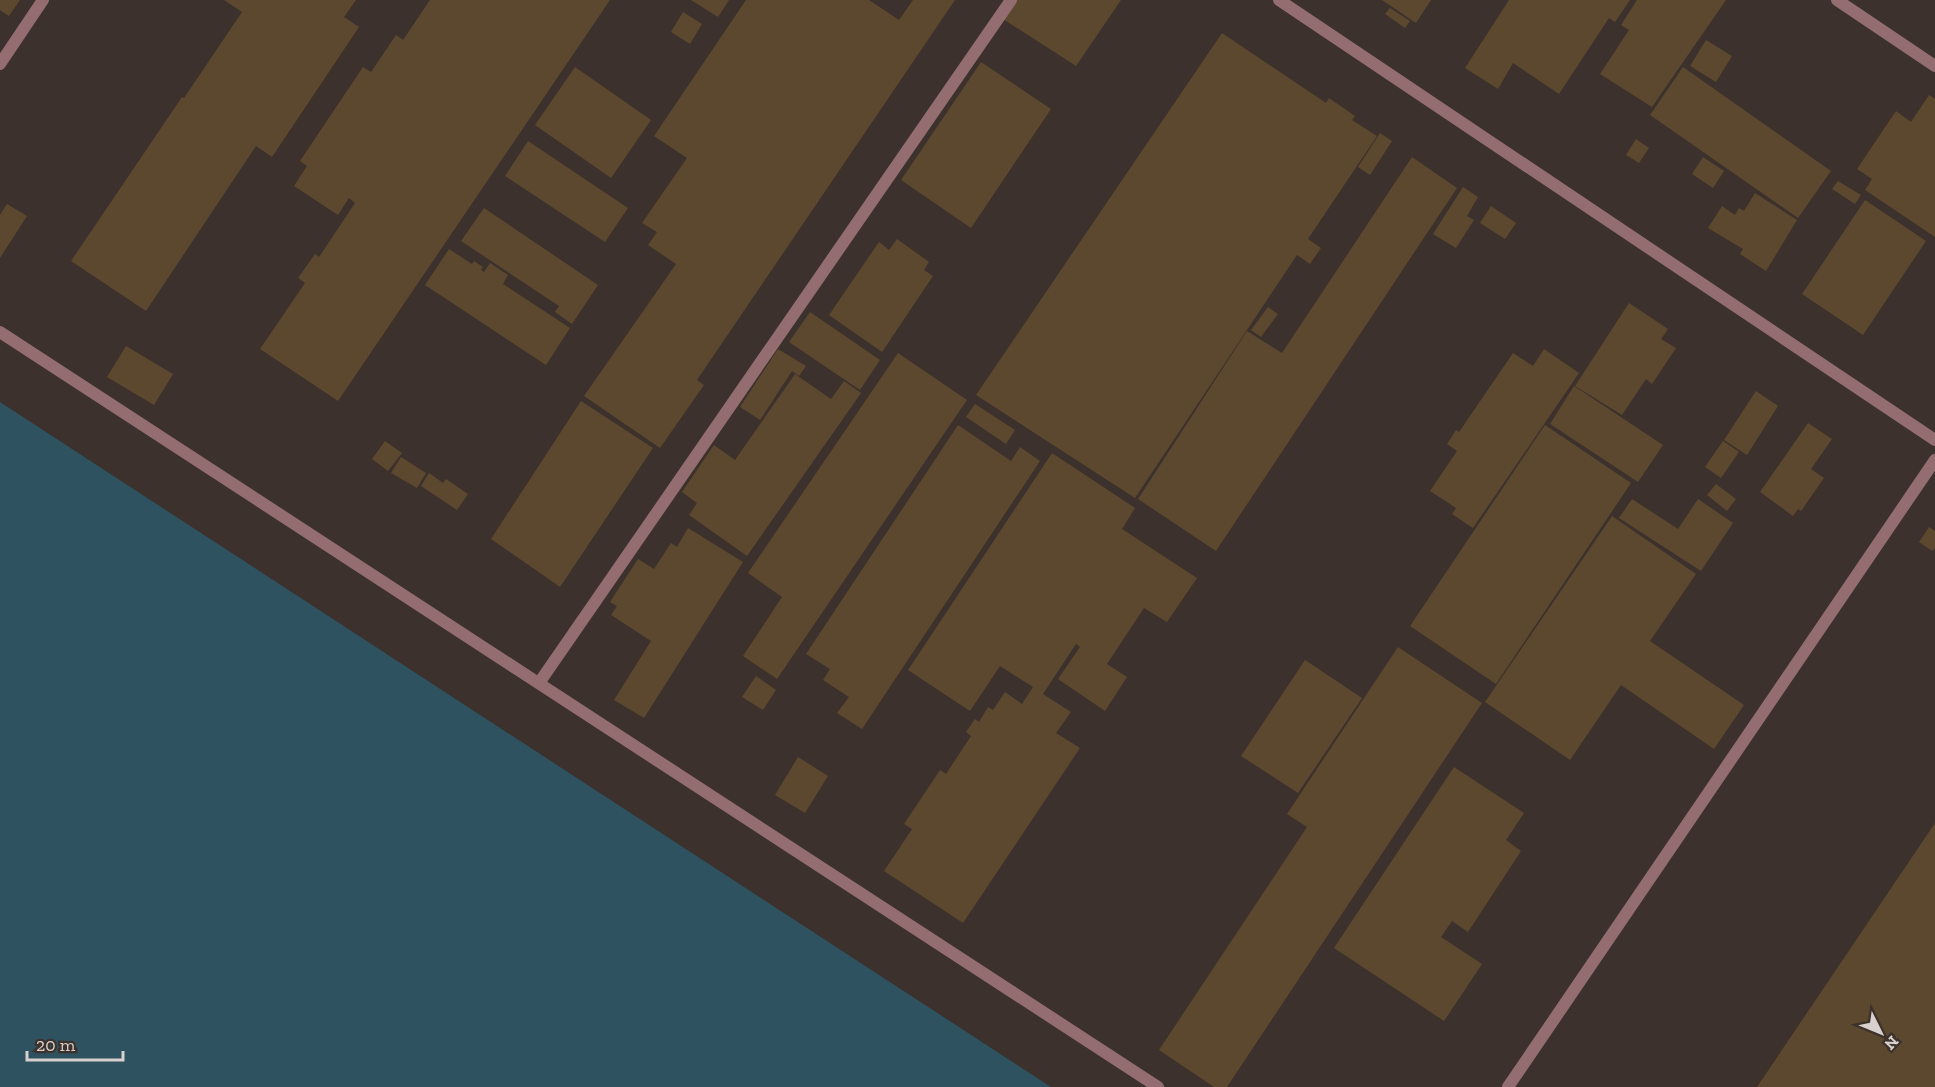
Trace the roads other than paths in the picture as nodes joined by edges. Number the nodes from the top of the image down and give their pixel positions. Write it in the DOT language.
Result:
graph roads {
  1 [pos="43,0"];
  2 [pos="1011,0"];
  3 [pos="1279,0"];
  4 [pos="1837,0"];
  5 [pos="0,64"];
  6 [pos="1935,66"];
  7 [pos="0,332"];
  8 [pos="1935,440"];
  9 [pos="1935,460"];
  10 [pos="539,683"];
  11 [pos="1158,1087"];
  12 [pos="1508,1087"];
  1 -- 5 [label="street"];
  2 -- 10 [label="street"];
  3 -- 8 [label="street"];
  4 -- 6 [label="street"];
  7 -- 10 [label="street"];
  9 -- 12 [label="street"];
  10 -- 11 [label="street"];
}
